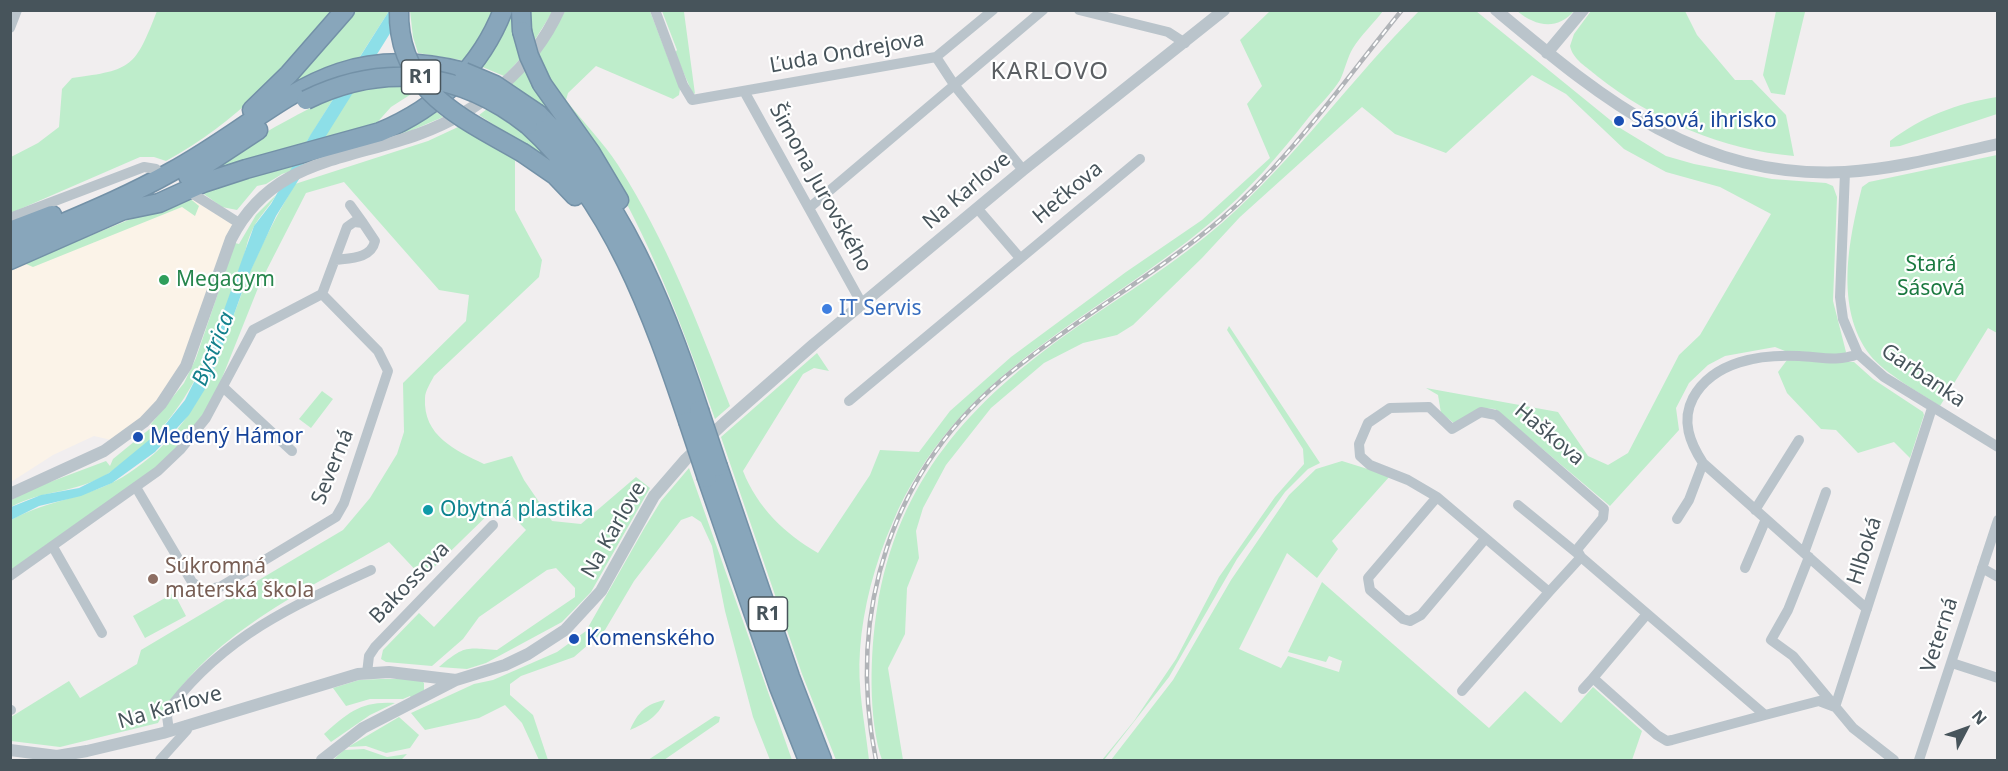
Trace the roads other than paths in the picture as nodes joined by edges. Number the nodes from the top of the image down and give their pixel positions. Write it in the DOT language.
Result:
graph roads {
  1 [pos="17,10"];
  2 [pos="345,10"];
  3 [pos="399,10"];
  4 [pos="503,10"];
  5 [pos="522,10"];
  6 [pos="559,10"];
  7 [pos="655,10"];
  8 [pos="993,10"];
  9 [pos="1043,10"];
  10 [pos="1079,10"];
  11 [pos="1224,10"];
  12 [pos="1496,10"];
  13 [pos="1583,10"];
  14 [pos="10,28"];
  15 [pos="1185,43"];
  16 [pos="1547,53"];
  17 [pos="936,57"];
  18 [pos="955,86"];
  19 [pos="744,91"];
  20 [pos="253,109"];
  21 [pos="533,120"];
  22 [pos="231,133"];
  23 [pos="1998,144"];
  24 [pos="1140,159"];
  25 [pos="302,162"];
  26 [pos="156,169"];
  27 [pos="1023,170"];
  28 [pos="1845,172"];
  29 [pos="193,194"];
  30 [pos="350,205"];
  31 [pos="809,208"];
  32 [pos="977,208"];
  33 [pos="125,210"];
  34 [pos="66,214"];
  35 [pos="10,218"];
  36 [pos="239,223"];
  37 [pos="363,223"];
  38 [pos="10,231"];
  39 [pos="10,246"];
  40 [pos="1020,258"];
  41 [pos="10,260"];
  42 [pos="335,260"];
  43 [pos="634,278"];
  44 [pos="322,294"];
  45 [pos="862,304"];
  46 [pos="672,332"];
  47 [pos="1858,354"];
  48 [pos="224,388"];
  49 [pos="849,401"];
  50 [pos="1932,408"];
  51 [pos="694,416"];
  52 [pos="1799,440"];
  53 [pos="1998,447"];
  54 [pos="292,451"];
  55 [pos="1703,463"];
  56 [pos="713,472"];
  57 [pos="137,489"];
  58 [pos="1826,492"];
  59 [pos="10,494"];
  60 [pos="1437,497"];
  61 [pos="1518,505"];
  62 [pos="1755,510"];
  63 [pos="1677,519"];
  64 [pos="1766,519"];
  65 [pos="1998,520"];
  66 [pos="493,525"];
  67 [pos="1485,539"];
  68 [pos="53,547"];
  69 [pos="1580,555"];
  70 [pos="1806,555"];
  71 [pos="1745,568"];
  72 [pos="1982,568"];
  73 [pos="371,570"];
  74 [pos="10,576"];
  75 [pos="1998,577"];
  76 [pos="1549,592"];
  77 [pos="1867,609"];
  78 [pos="1647,614"];
  79 [pos="102,633"];
  80 [pos="1952,663"];
  81 [pos="366,673"];
  82 [pos="431,676"];
  83 [pos="1593,678"];
  84 [pos="1998,678"];
  85 [pos="456,680"];
  86 [pos="1583,689"];
  87 [pos="1462,691"];
  88 [pos="431,693"];
  89 [pos="1835,707"];
  90 [pos="1765,715"];
  91 [pos="187,725"];
  92 [pos="168,731"];
  93 [pos="10,750"];
  94 [pos="167,752"];
  95 [pos="322,760"];
  96 [pos="808,760"];
  97 [pos="822,760"];
  98 [pos="1894,760"];
  99 [pos="1919,760"];
  1 -- 14 [label="street"];
  2 -- 20 [label="highway"];
  3 -- 43 [label="highway, bridge"];
  4 -- 25 [label="highway"];
  5 -- 46 [label="highway, bridge"];
  6 -- 25 [label="street"];
  7 -- 19 [label="street, Ľuda Ondrejova"];
  8 -- 17 [label="street, Ľuda Ondrejova"];
  9 -- 18 [label="street"];
  10 -- 15 [label="street"];
  11 -- 15 [label="street, Na Karlove"];
  12 -- 16 [label="street"];
  13 -- 16 [label="street"];
  15 -- 27 [label="street, Na Karlove"];
  16 -- 28 [label="street"];
  17 -- 18 [label="street"];
  17 -- 19 [label="street, Ľuda Ondrejova"];
  18 -- 27 [label="street"];
  18 -- 31 [label="street"];
  19 -- 31 [label="street, Šimona Jurovského"];
  20 -- 22 [label="highway"];
  20 -- 34 [label="highway"];
  21 -- 22 [label="highway, R1, bridge"];
  21 -- 33 [label="highway, R1, bridge"];
  21 -- 43 [label="highway, R1"];
  21 -- 46 [label="highway, R1"];
  22 -- 39 [label="highway, R1"];
  23 -- 28 [label="street"];
  24 -- 40 [label="street, Hečkova"];
  25 -- 33 [label="highway"];
  25 -- 36 [label="street"];
  26 -- 35 [label="street"];
  27 -- 32 [label="street, Na Karlove"];
  28 -- 47 [label="street"];
  29 -- 36 [label="street"];
  30 -- 37 [label="street"];
  31 -- 45 [label="street, Šimona Jurovského"];
  32 -- 40 [label="street"];
  32 -- 45 [label="street, Na Karlove"];
  33 -- 41 [label="highway, R1"];
  34 -- 38 [label="highway"];
  34 -- 39 [label="highway"];
  36 -- 59 [label="street"];
  37 -- 42 [label="street"];
  37 -- 42 [label="street"];
  40 -- 49 [label="street, Hečkova"];
  42 -- 44 [label="street"];
  43 -- 51 [label="highway, R1"];
  44 -- 48 [label="street"];
  44 -- 57 [label="street, Severná"];
  45 -- 85 [label="street, Na Karlove"];
  46 -- 51 [label="highway, R1"];
  47 -- 50 [label="street, Garbanka"];
  47 -- 55 [label="street"];
  48 -- 54 [label="street, Severná"];
  48 -- 57 [label="street"];
  50 -- 53 [label="street, Garbanka"];
  50 -- 77 [label="street, Hlboká"];
  51 -- 56 [label="highway, R1, bridge"];
  52 -- 62 [label="street"];
  55 -- 62 [label="street"];
  55 -- 63 [label="street"];
  56 -- 96 [label="highway, R1"];
  56 -- 97 [label="highway, R1"];
  57 -- 68 [label="street"];
  58 -- 70 [label="street"];
  60 -- 67 [label="street, Haškova"];
  60 -- 67 [label="street"];
  60 -- 69 [label="street, Haškova"];
  61 -- 69 [label="street"];
  62 -- 64 [label="street"];
  64 -- 70 [label="street"];
  64 -- 71 [label="street"];
  65 -- 72 [label="street, Veterná"];
  66 -- 81 [label="street, Bakossova"];
  67 -- 76 [label="street, Haškova"];
  68 -- 74 [label="street"];
  68 -- 79 [label="street"];
  69 -- 76 [label="street, Haškova"];
  69 -- 78 [label="street"];
  70 -- 77 [label="street"];
  70 -- 89 [label="street"];
  72 -- 75 [label="street"];
  72 -- 80 [label="street, Veterná"];
  73 -- 92 [label="street, Bakossova"];
  76 -- 87 [label="street, Haškova"];
  77 -- 89 [label="street, Hlboká"];
  78 -- 83 [label="street"];
  78 -- 90 [label="street"];
  80 -- 84 [label="street"];
  80 -- 99 [label="street, Veterná"];
  81 -- 82 [label="street, Na Karlove"];
  81 -- 91 [label="street, Na Karlove"];
  82 -- 85 [label="street, Na Karlove"];
  82 -- 88 [label="street"];
  83 -- 86 [label="street"];
  83 -- 90 [label="street"];
  85 -- 88 [label="street"];
  88 -- 95 [label="street"];
  89 -- 90 [label="street"];
  89 -- 98 [label="street"];
  91 -- 92 [label="street, Na Karlove"];
  91 -- 94 [label="street, Bakossova"];
  92 -- 93 [label="street, Na Karlove"];
  92 -- 94 [label="street, Bakossova"];
}
